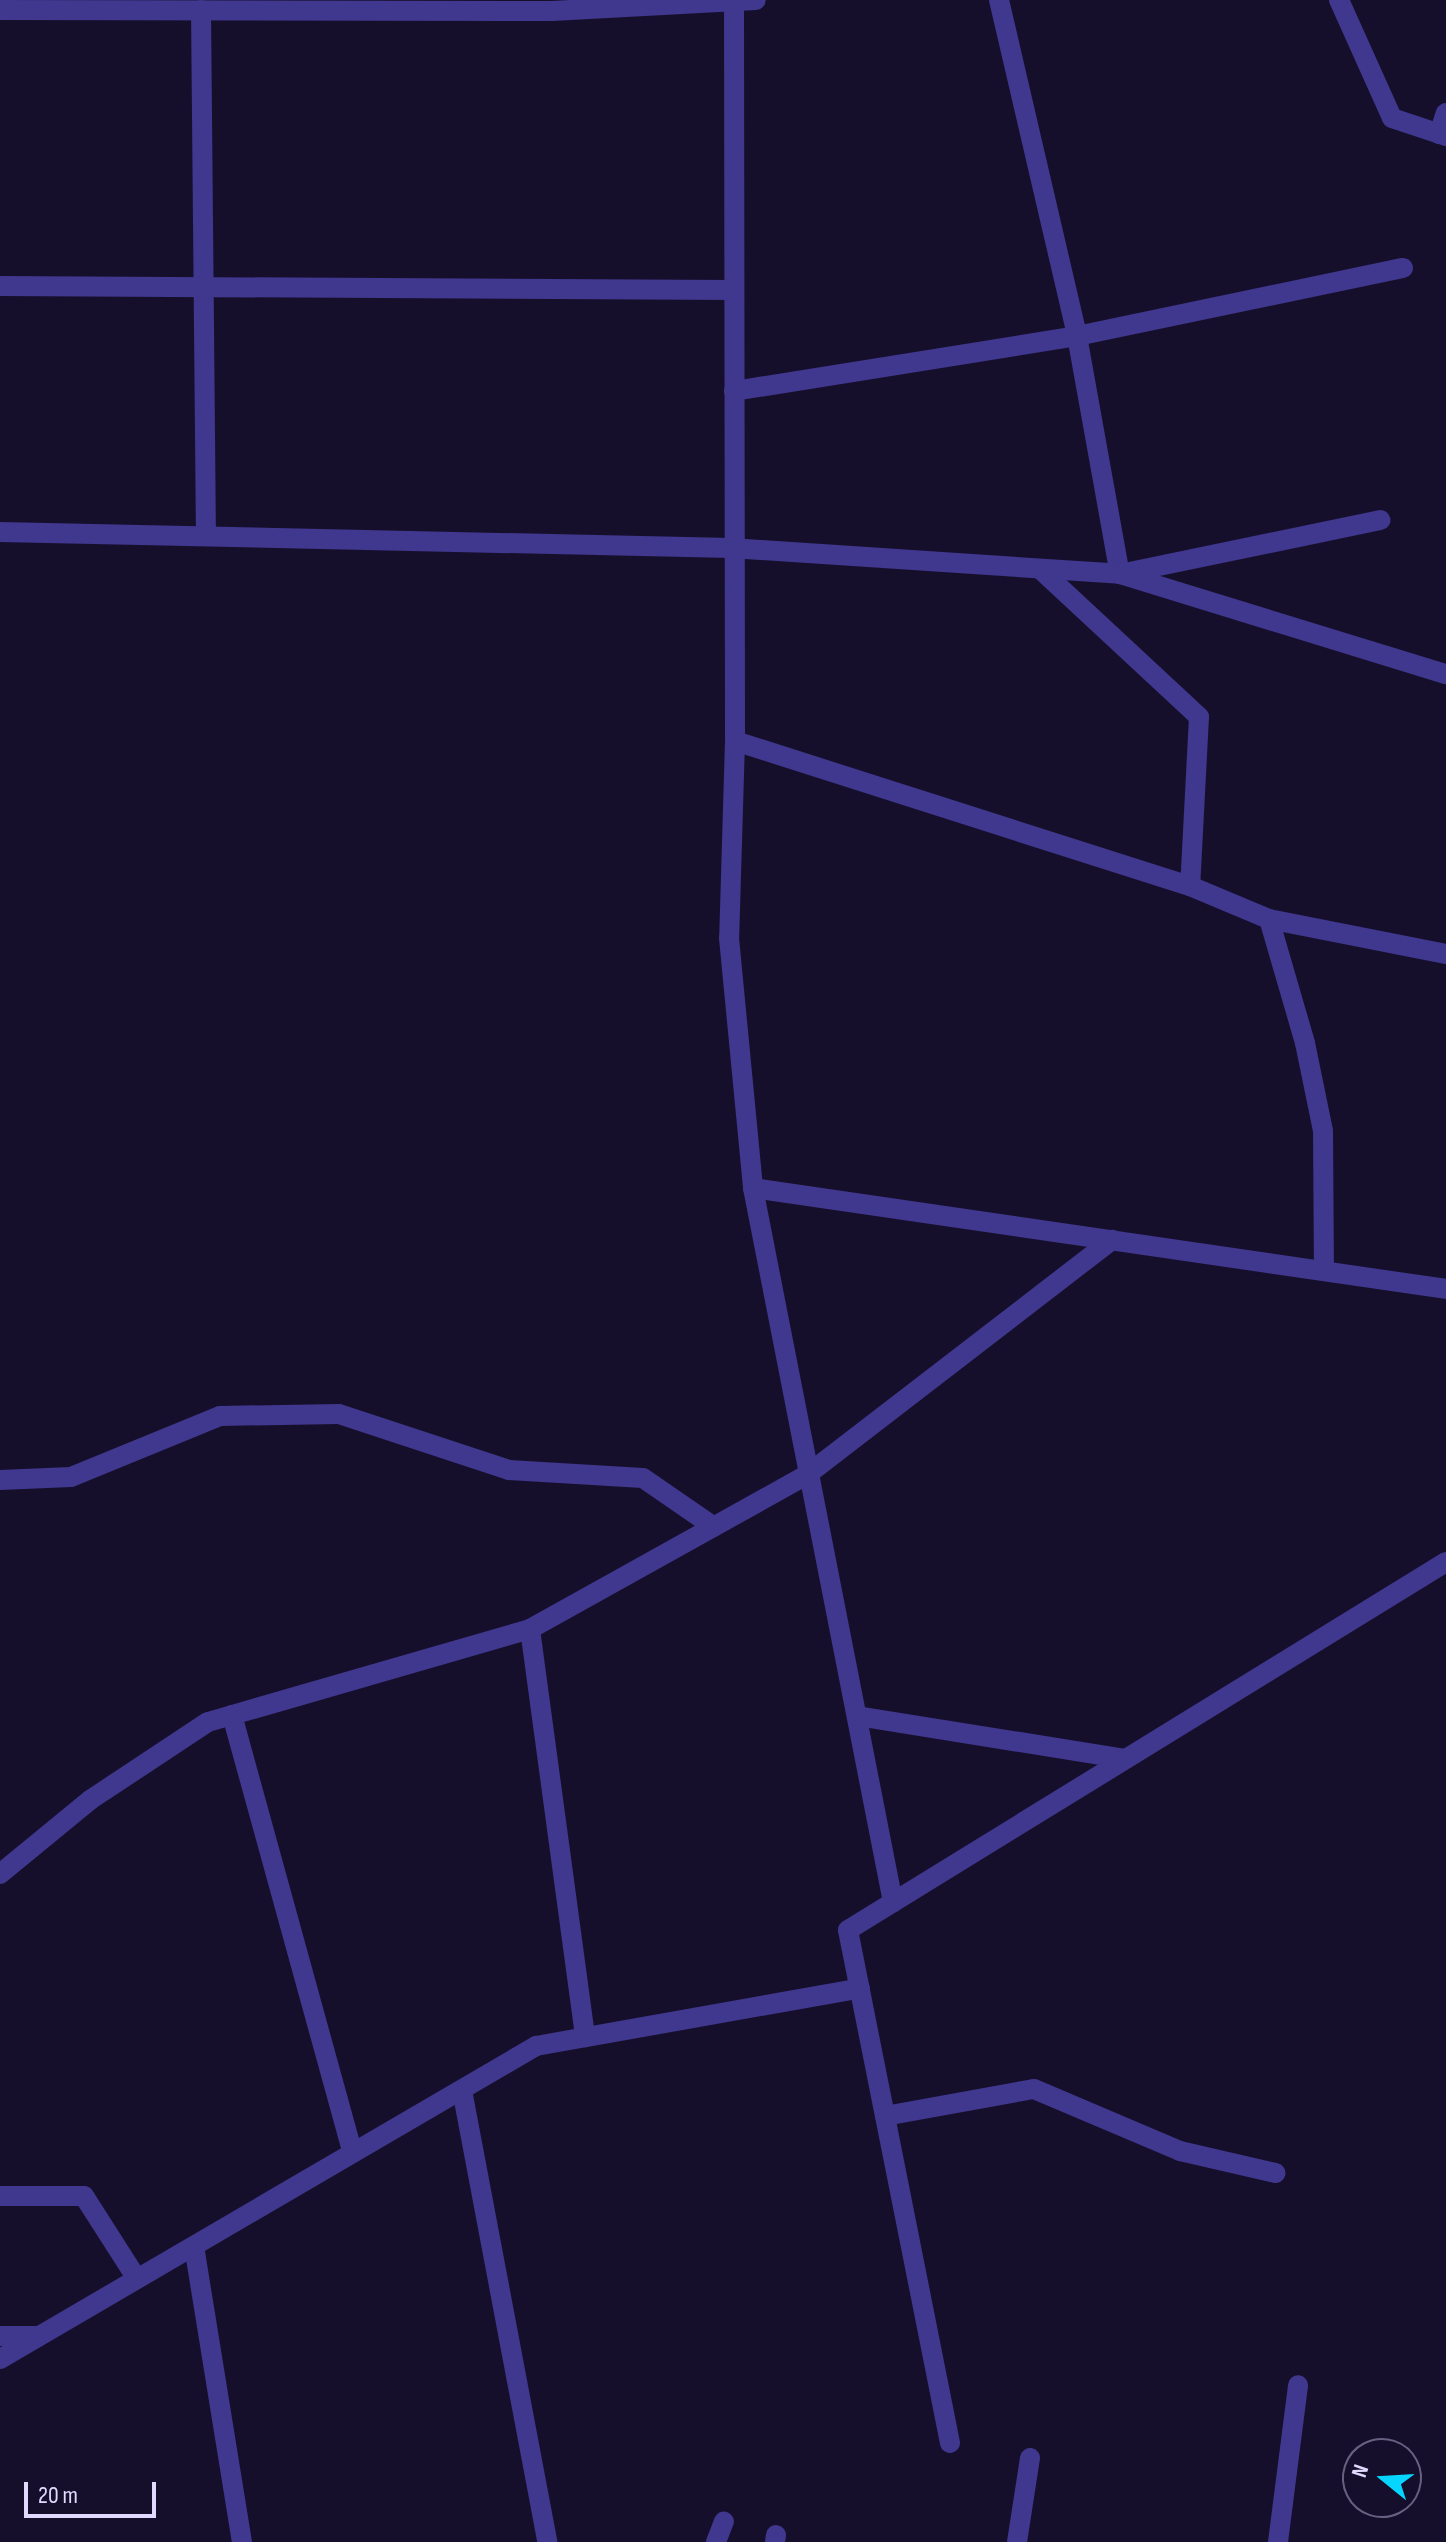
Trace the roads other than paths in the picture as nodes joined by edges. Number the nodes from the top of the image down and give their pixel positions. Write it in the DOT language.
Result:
graph roads {
  1 [pos="756,0"];
  2 [pos="999,0"];
  3 [pos="1339,0"];
  4 [pos="734,4"];
  5 [pos="50,5"];
  6 [pos="552,5"];
  7 [pos="301,6"];
  8 [pos="0,10"];
  9 [pos="201,10"];
  10 [pos="1446,113"];
  11 [pos="1442,135"];
  12 [pos="1403,268"];
  13 [pos="0,286"];
  14 [pos="204,287"];
  15 [pos="733,290"];
  16 [pos="1077,336"];
  17 [pos="734,391"];
  18 [pos="1380,520"];
  19 [pos="0,532"];
  20 [pos="206,536"];
  21 [pos="731,548"];
  22 [pos="1040,569"];
  23 [pos="1120,574"];
  24 [pos="1446,674"];
  25 [pos="735,741"];
  26 [pos="1190,886"];
  27 [pos="1269,919"];
  28 [pos="1446,954"];
  29 [pos="753,1188"];
  30 [pos="1112,1240"];
  31 [pos="1324,1271"];
  32 [pos="1446,1289"];
  33 [pos="808,1474"];
  34 [pos="0,1480"];
  35 [pos="714,1527"];
  36 [pos="1446,1562"];
  37 [pos="530,1629"];
  38 [pos="232,1715"];
  39 [pos="857,1716"];
  40 [pos="1125,1759"];
  41 [pos="0,1874"];
  42 [pos="893,1902"];
  43 [pos="860,1988"];
  44 [pos="585,2037"];
  45 [pos="462,2090"];
  46 [pos="885,2116"];
  47 [pos="353,2153"];
  48 [pos="1275,2173"];
  49 [pos="0,2196"];
  50 [pos="194,2246"];
  51 [pos="137,2279"];
  52 [pos="0,2336"];
  53 [pos="40,2336"];
  54 [pos="0,2359"];
  55 [pos="1298,2385"];
  56 [pos="950,2443"];
  57 [pos="1030,2458"];
  58 [pos="724,2521"];
  59 [pos="242,2542"];
  60 [pos="547,2542"];
  61 [pos="716,2542"];
  62 [pos="1017,2542"];
  63 [pos="1278,2542"];
  1 -- 4 [label="street"];
  2 -- 16 [label="street"];
  3 -- 11 [label="street"];
  4 -- 6 [label="street"];
  4 -- 15 [label="street"];
  5 -- 8 [label="street"];
  5 -- 9 [label="street"];
  6 -- 7 [label="street"];
  7 -- 9 [label="street"];
  9 -- 14 [label="street"];
  10 -- 11 [label="street"];
  12 -- 16 [label="street"];
  13 -- 14 [label="street"];
  14 -- 15 [label="street"];
  14 -- 20 [label="street"];
  15 -- 17 [label="street"];
  16 -- 17 [label="street"];
  16 -- 23 [label="street"];
  17 -- 21 [label="street"];
  18 -- 23 [label="street"];
  19 -- 20 [label="street"];
  20 -- 21 [label="street"];
  21 -- 22 [label="street"];
  21 -- 25 [label="street"];
  22 -- 23 [label="street"];
  22 -- 26 [label="street"];
  23 -- 24 [label="street"];
  25 -- 26 [label="street"];
  25 -- 29 [label="street"];
  26 -- 27 [label="street"];
  27 -- 28 [label="street"];
  27 -- 31 [label="street"];
  29 -- 30 [label="street"];
  29 -- 33 [label="street"];
  30 -- 31 [label="street"];
  30 -- 33 [label="street"];
  31 -- 32 [label="street"];
  33 -- 35 [label="street"];
  33 -- 39 [label="street"];
  34 -- 35 [label="street"];
  35 -- 37 [label="street"];
  36 -- 40 [label="street"];
  37 -- 38 [label="street"];
  37 -- 44 [label="street"];
  38 -- 41 [label="street"];
  38 -- 47 [label="street"];
  39 -- 40 [label="street"];
  39 -- 42 [label="street"];
  40 -- 42 [label="street"];
  42 -- 43 [label="street"];
  43 -- 44 [label="street"];
  43 -- 46 [label="street"];
  44 -- 45 [label="street"];
  45 -- 47 [label="street"];
  45 -- 60 [label="street"];
  46 -- 48 [label="street"];
  46 -- 56 [label="street"];
  47 -- 50 [label="street"];
  49 -- 51 [label="street"];
  50 -- 51 [label="street"];
  50 -- 59 [label="street"];
  51 -- 53 [label="street"];
  52 -- 53 [label="street"];
  53 -- 54 [label="street"];
  55 -- 63 [label="street"];
  57 -- 62 [label="street"];
  58 -- 61 [label="street"];
}
